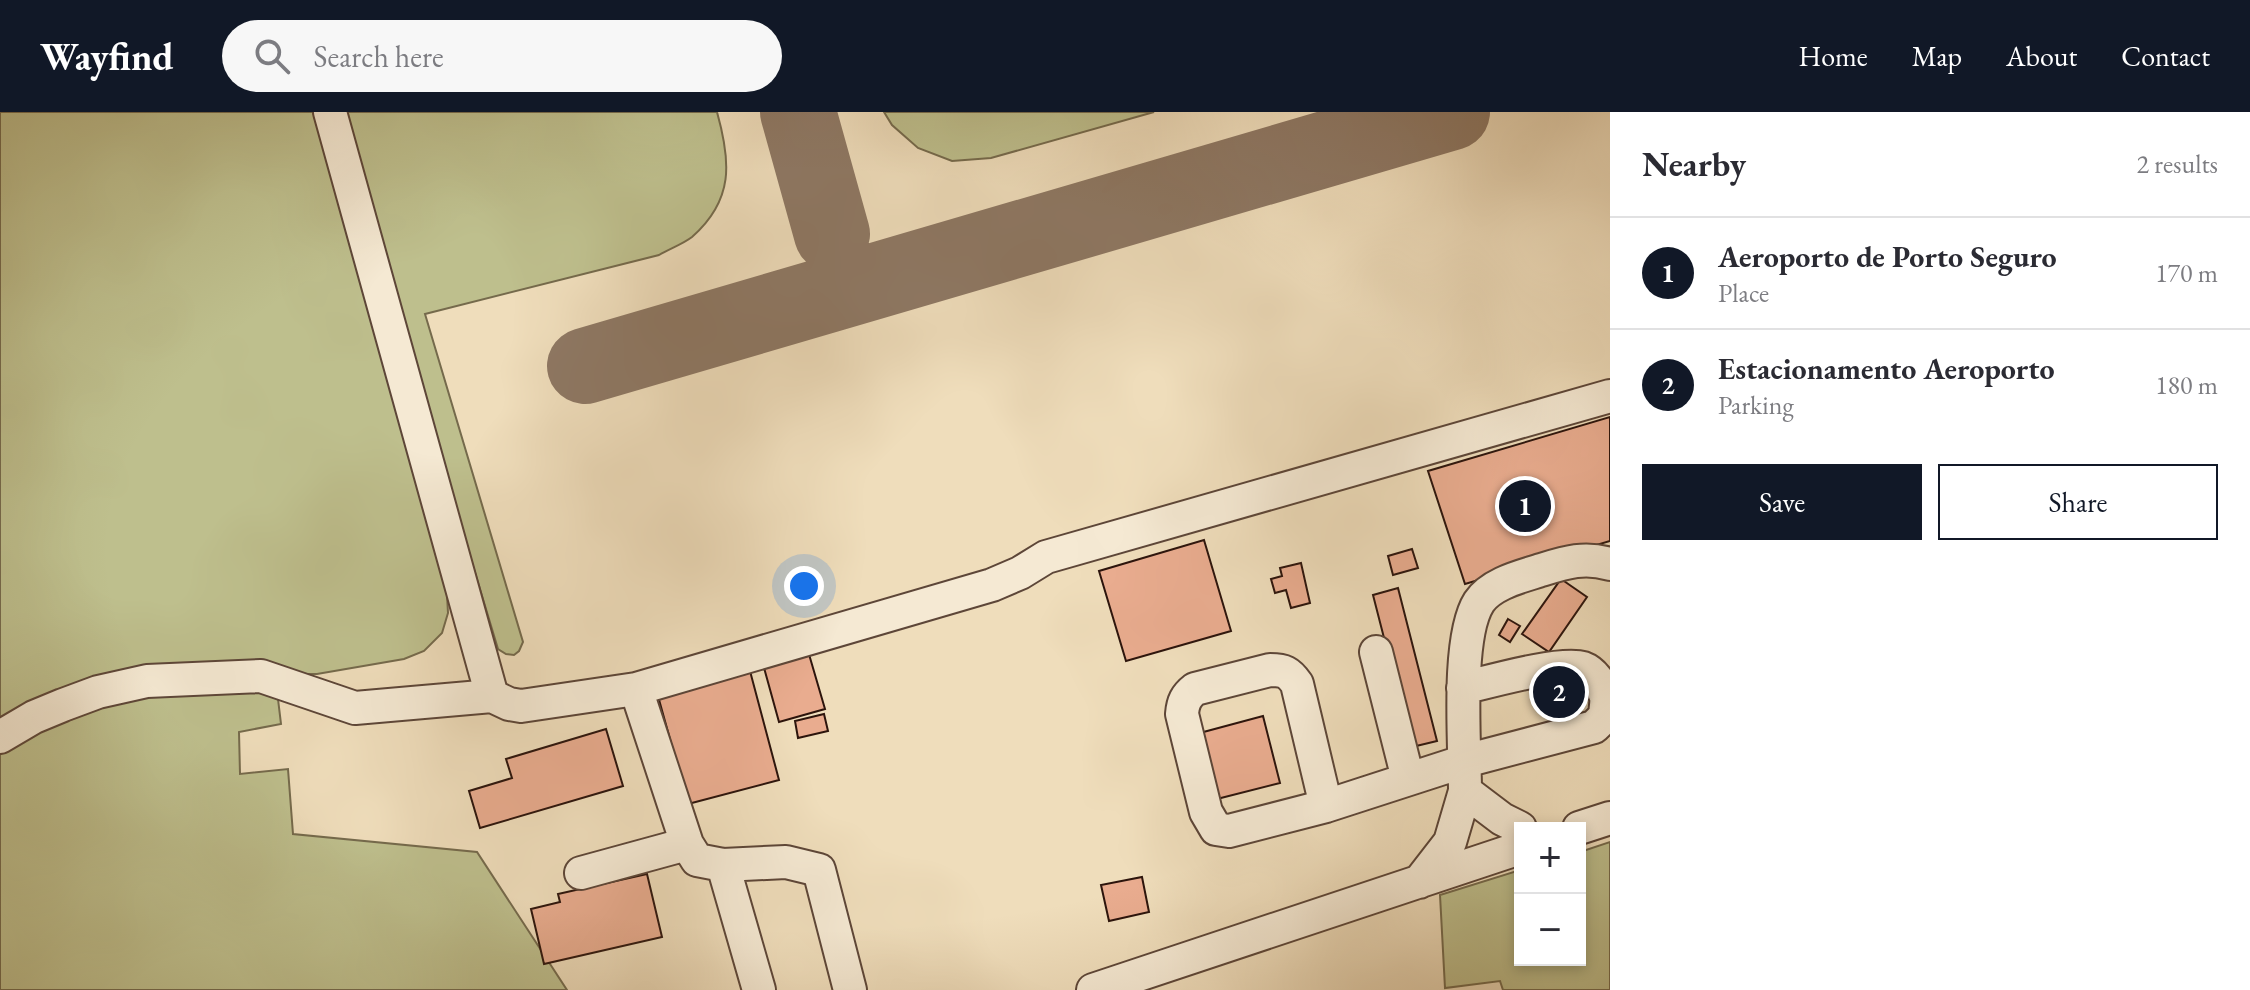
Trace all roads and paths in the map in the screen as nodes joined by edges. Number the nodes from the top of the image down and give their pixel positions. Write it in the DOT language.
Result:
graph roads {
  1 [pos="330,112"];
  2 [pos="1610,396"];
  3 [pos="1610,564"];
  4 [pos="1376,652"];
  5 [pos="1463,688"];
  6 [pos="636,689"];
  7 [pos="492,696"];
  8 [pos="1608,698"];
  9 [pos="0,737"];
  10 [pos="1465,776"];
  11 [pos="1408,779"];
  12 [pos="1326,806"];
  13 [pos="1610,818"];
  14 [pos="1514,825"];
  15 [pos="1586,826"];
  16 [pos="687,844"];
  17 [pos="1514,850"];
  18 [pos="723,865"];
  19 [pos="581,873"];
  20 [pos="1419,882"];
  21 [pos="759,990"];
  22 [pos="850,990"];
  23 [pos="1093,990"];
  1 -- 7 [label="lane"];
  2 -- 6 [label="lane"];
  3 -- 5 [label="lane"];
  4 -- 11 [label="lane"];
  5 -- 8 [label="lane"];
  5 -- 10 [label="lane"];
  6 -- 7 [label="lane"];
  6 -- 16 [label="lane"];
  7 -- 9 [label="lane"];
  8 -- 10 [label="lane"];
  10 -- 11 [label="lane"];
  10 -- 14 [label="lane"];
  10 -- 20 [label="lane"];
  11 -- 12 [label="lane"];
  12 -- 12 [label="lane"];
  13 -- 15 [label="lane"];
  16 -- 18 [label="lane"];
  16 -- 19 [label="lane"];
  17 -- 20 [label="lane"];
  18 -- 21 [label="lane"];
  18 -- 22 [label="lane"];
  20 -- 23 [label="lane"];
}
